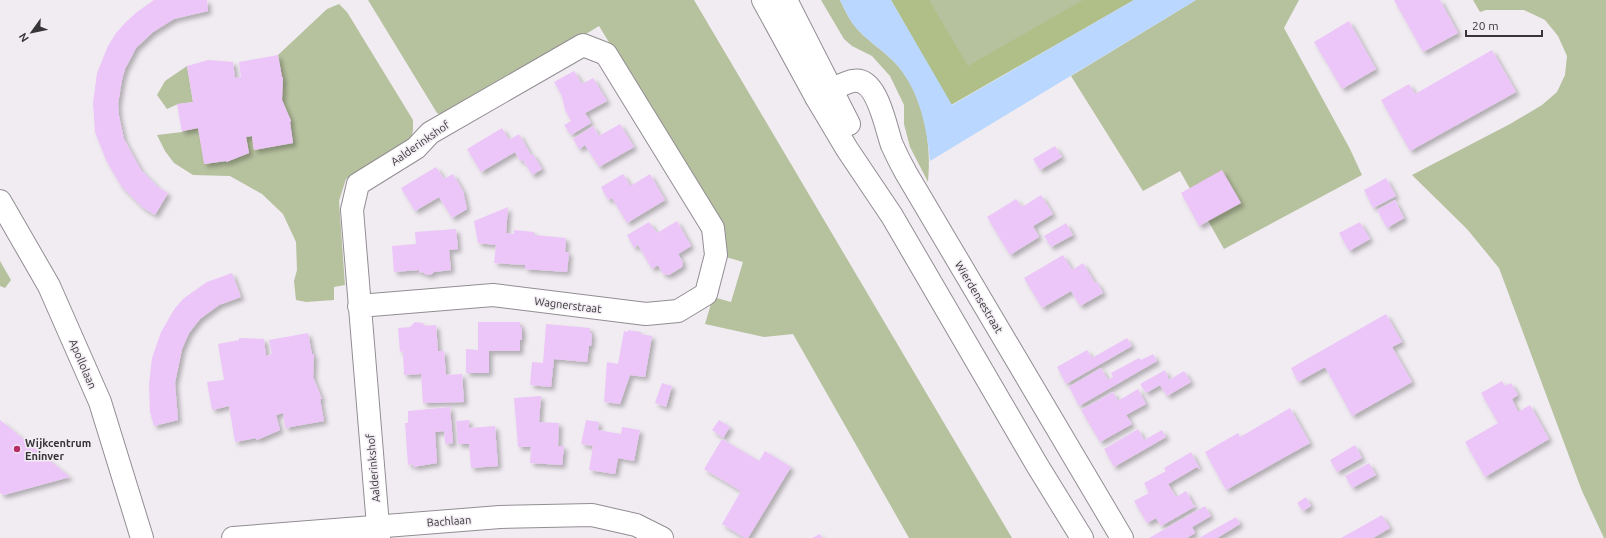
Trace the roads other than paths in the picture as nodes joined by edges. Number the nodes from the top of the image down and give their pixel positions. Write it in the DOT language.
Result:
graph roads {
  1 [pos="763,0"];
  2 [pos="786,0"];
  3 [pos="824,94"];
  4 [pos="0,200"];
  5 [pos="714,228"];
  6 [pos="359,306"];
  7 [pos="378,533"];
  8 [pos="142,538"];
  9 [pos="233,538"];
  10 [pos="662,538"];
  11 [pos="1082,538"];
  12 [pos="1122,538"];
  1 -- 3 [label="street"];
  2 -- 3 [label="street"];
  3 -- 11 [label="street"];
  3 -- 12 [label="street, Wierdensestraat"];
  4 -- 8 [label="street, Apollolaan"];
  5 -- 6 [label="street, Wagnerstraat"];
  5 -- 6 [label="street, Aalderinkshof"];
  6 -- 7 [label="street, Aalderinkshof"];
  7 -- 9 [label="street, Bachlaan"];
  7 -- 10 [label="street, Bachlaan"];
}
